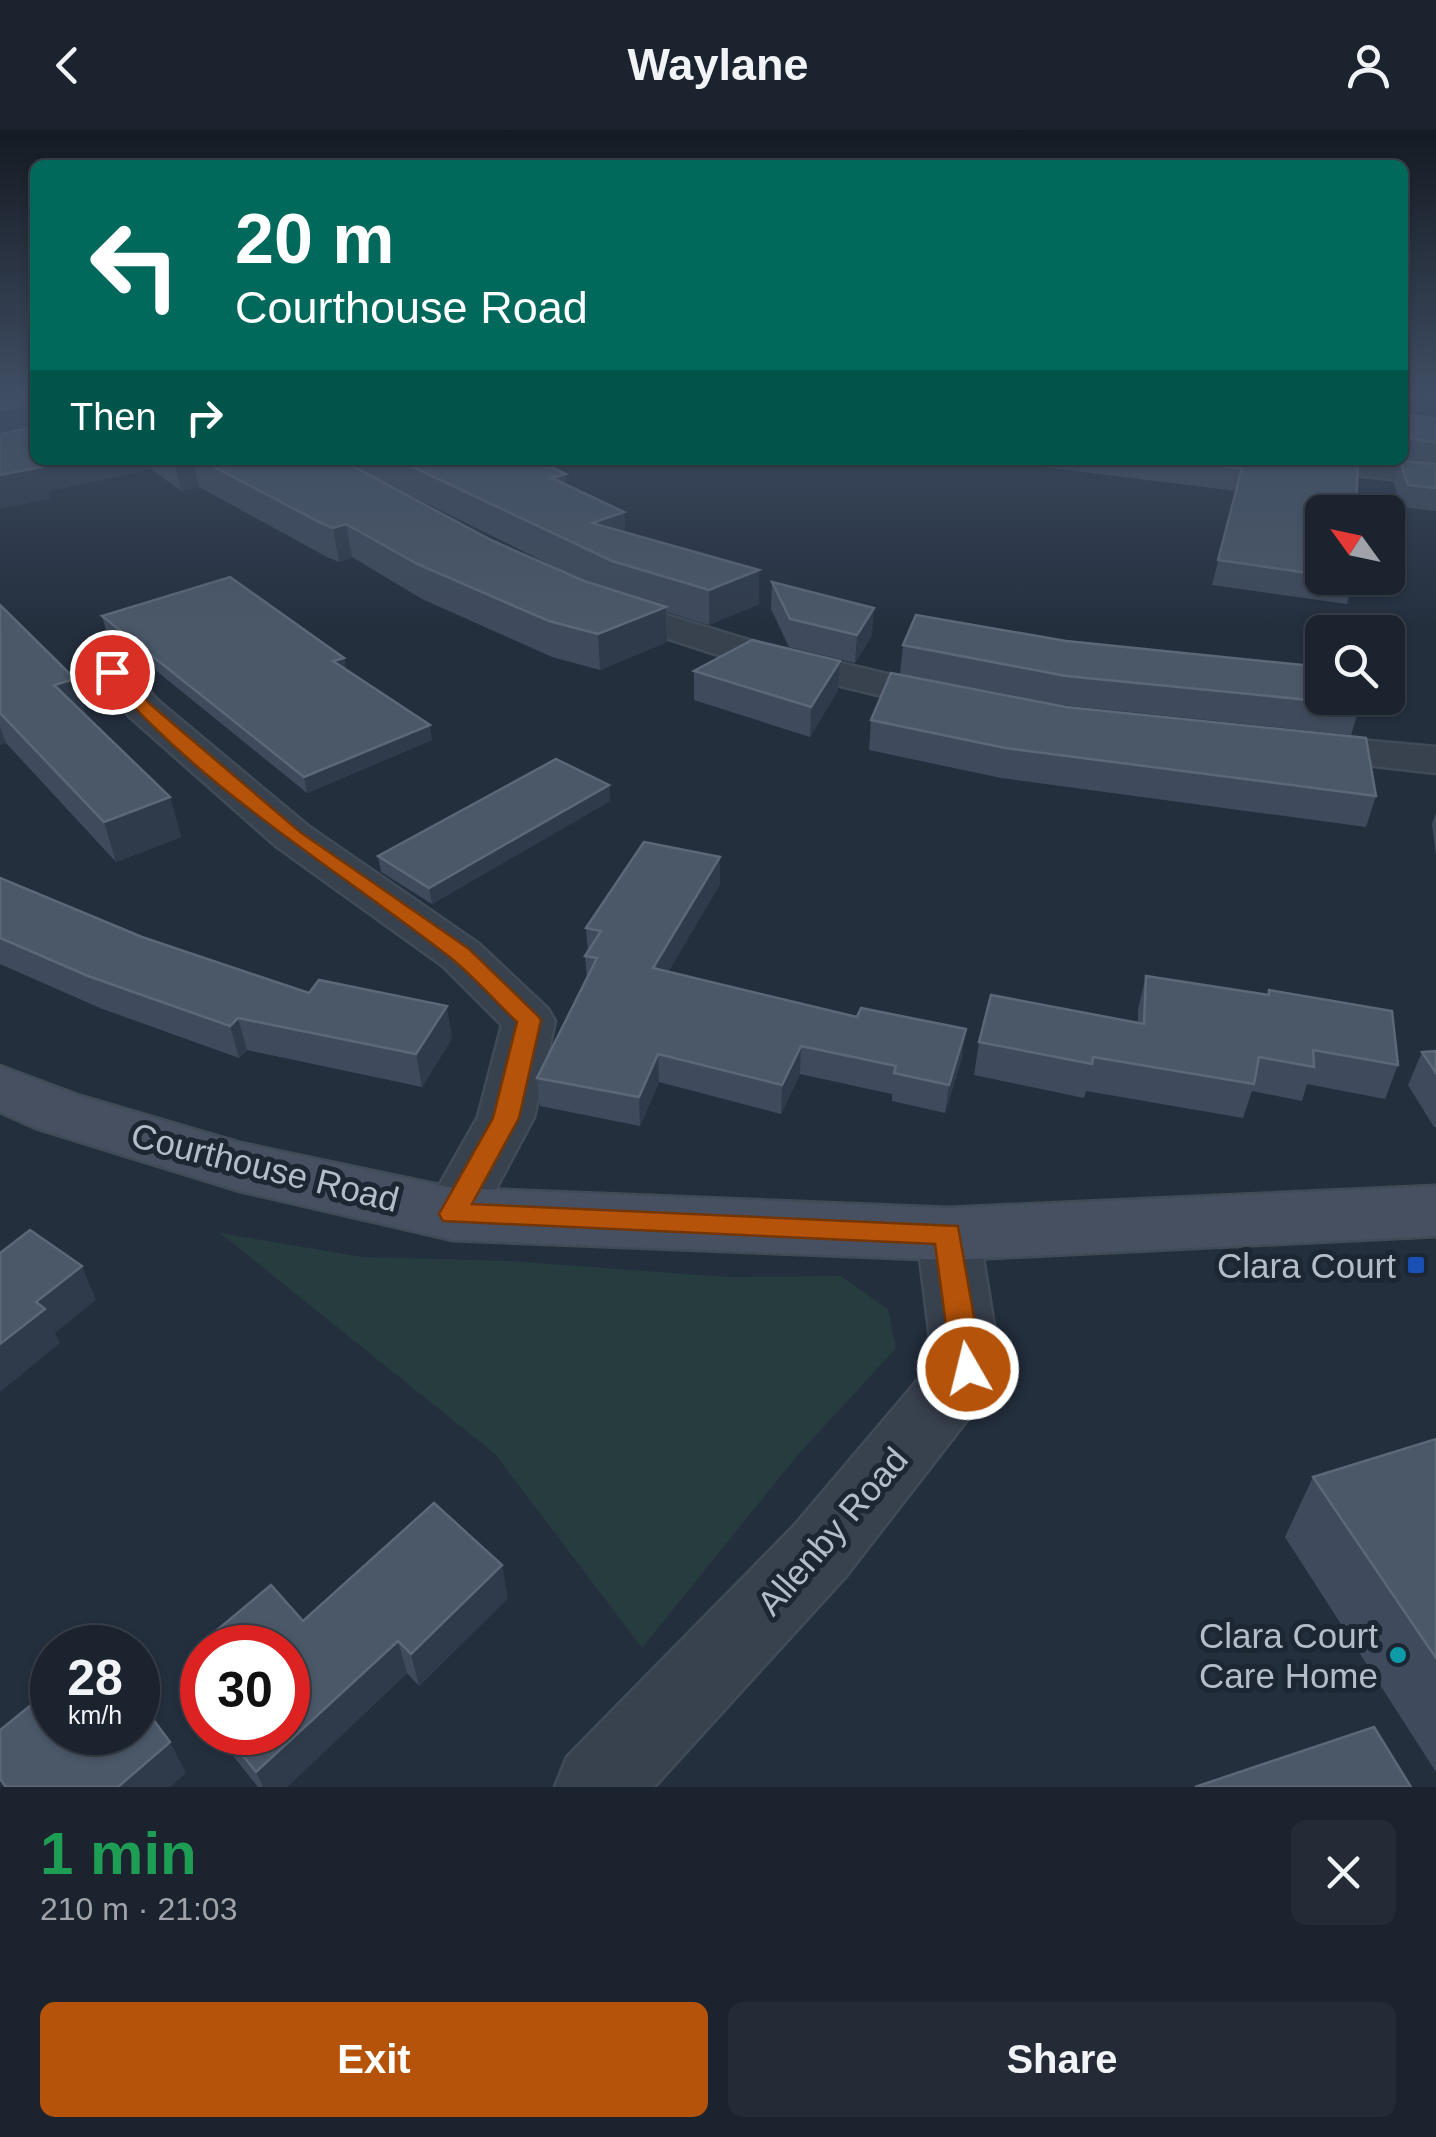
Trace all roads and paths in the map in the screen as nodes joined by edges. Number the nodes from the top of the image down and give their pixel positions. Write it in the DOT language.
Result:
graph roads {
  1 [pos="564,590"];
  2 [pos="112,672"];
  3 [pos="984,707"];
  4 [pos="1276,744"];
  5 [pos="1436,760"];
  6 [pos="0,1087"];
  7 [pos="1436,1211"];
  8 [pos="453,1214"];
  9 [pos="948,1234"];
  10 [pos="597,1787"];
  1 -- 3 [label="street"];
  2 -- 8 [label="street"];
  4 -- 5 [label="street"];
  6 -- 8 [label="street, Courthouse Road"];
  7 -- 9 [label="street, Courthouse Road"];
  8 -- 9 [label="street, Courthouse Road"];
  9 -- 10 [label="street, Allenby Road"];
}
